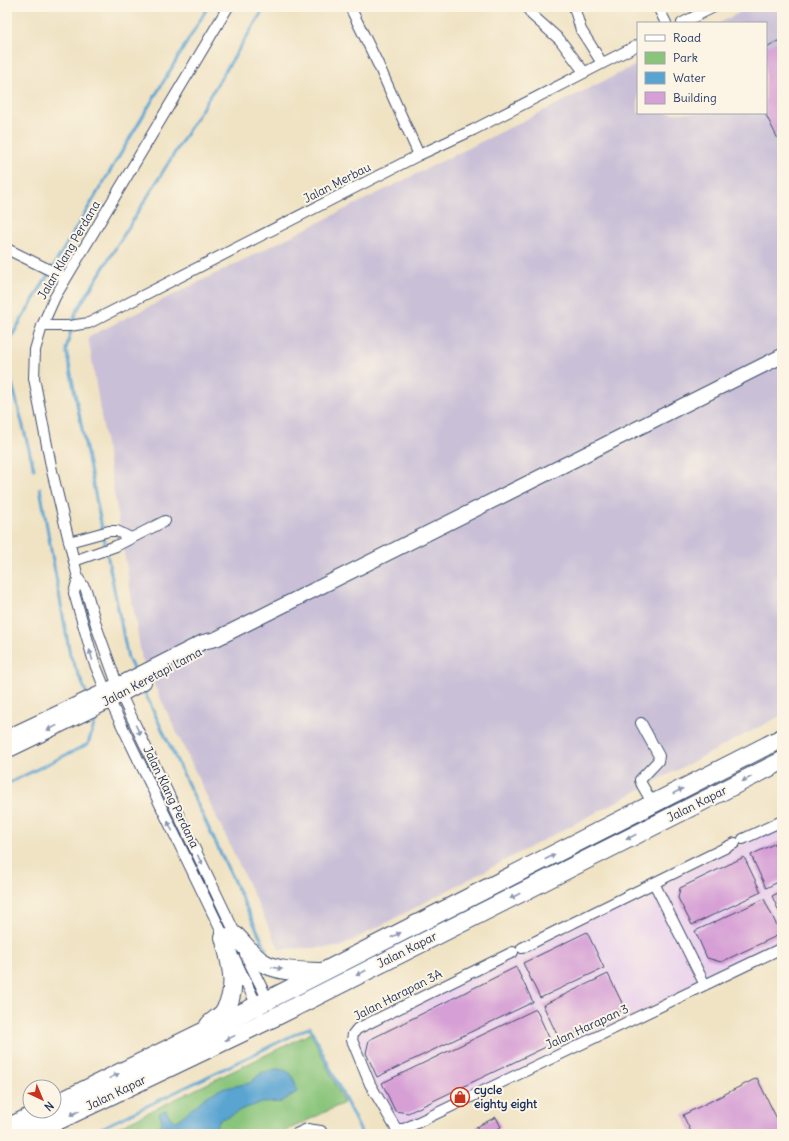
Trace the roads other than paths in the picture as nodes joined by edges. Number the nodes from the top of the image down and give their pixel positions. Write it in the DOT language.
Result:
graph roads {
  1 [pos="228,7"];
  2 [pos="350,7"];
  3 [pos="527,7"];
  4 [pos="574,7"];
  5 [pos="658,7"];
  6 [pos="714,7"];
  7 [pos="666,22"];
  8 [pos="684,22"];
  9 [pos="637,46"];
  10 [pos="602,63"];
  11 [pos="584,72"];
  12 [pos="419,155"];
  13 [pos="7,249"];
  14 [pos="66,278"];
  15 [pos="42,326"];
  16 [pos="782,356"];
  17 [pos="165,521"];
  18 [pos="131,538"];
  19 [pos="69,542"];
  20 [pos="74,561"];
  21 [pos="78,578"];
  22 [pos="114,693"];
  23 [pos="84,707"];
  24 [pos="642,723"];
  25 [pos="7,737"];
  26 [pos="782,738"];
  27 [pos="7,748"];
  28 [pos="782,761"];
  29 [pos="652,804"];
  30 [pos="782,821"];
  31 [pos="654,883"];
  32 [pos="230,936"];
  33 [pos="782,948"];
  34 [pos="324,972"];
  35 [pos="705,985"];
  36 [pos="267,1011"];
  37 [pos="198,1035"];
  38 [pos="62,1101"];
  39 [pos="26,1119"];
  40 [pos="7,1128"];
  41 [pos="404,1129"];
  42 [pos="30,1134"];
  43 [pos="296,1134"];
  44 [pos="322,1134"];
  1 -- 14 [label="street, Jalan Klang Perdana"];
  2 -- 12 [label="street"];
  3 -- 11 [label="street"];
  4 -- 10 [label="street"];
  5 -- 7 [label="street"];
  6 -- 8 [label="street"];
  9 -- 10 [label="street, Jalan Merbau"];
  10 -- 11 [label="street, Jalan Merbau"];
  11 -- 12 [label="street, Jalan Merbau"];
  12 -- 15 [label="street, Jalan Merbau"];
  13 -- 14 [label="street"];
  14 -- 15 [label="street, Jalan Klang Perdana"];
  15 -- 19 [label="street, Jalan Klang Perdana"];
  16 -- 22 [label="street, Jalan Keretapi Lama"];
  17 -- 18 [label="street"];
  18 -- 19 [label="street"];
  18 -- 20 [label="street"];
  19 -- 20 [label="street, Jalan Klang Perdana"];
  20 -- 21 [label="street, Jalan Klang Perdana"];
  21 -- 22 [label="street, Jalan Klang Perdana"];
  22 -- 21 [label="street, Jalan Klang Perdana, one-way"];
  22 -- 23 [label="street, Jalan Keretapi Lama"];
  22 -- 32 [label="street, Jalan Klang Perdana"];
  23 -- 25 [label="street, Jalan Keretapi Lama"];
  23 -- 27 [label="street, Jalan Keretapi Lama, one-way"];
  24 -- 29 [label="street"];
  29 -- 26 [label="highway, Jalan Kapar, one-way"];
  28 -- 36 [label="highway, Jalan Kapar, one-way"];
  34 -- 29 [label="highway, Jalan Kapar, one-way"];
  30 -- 31 [label="street, Jalan Harapan 3A"];
  31 -- 35 [label="street"];
  31 -- 41 [label="street, Jalan Harapan 3A"];
  32 -- 34 [label="highway, one-way"];
  32 -- 36 [label="street, Jalan Klang Perdana"];
  32 -- 37 [label="highway"];
  33 -- 35 [label="street, Jalan Harapan 3"];
  34 -- 36 [label="highway, Jalan Kapar"];
  35 -- 41 [label="street, Jalan Harapan 3"];
  36 -- 37 [label="highway, Jalan Kapar"];
  36 -- 42 [label="highway, Jalan Kapar, one-way"];
  38 -- 37 [label="highway, Jalan Kapar, one-way"];
  39 -- 40 [label="highway"];
  43 -- 44 [label="street"];
}
